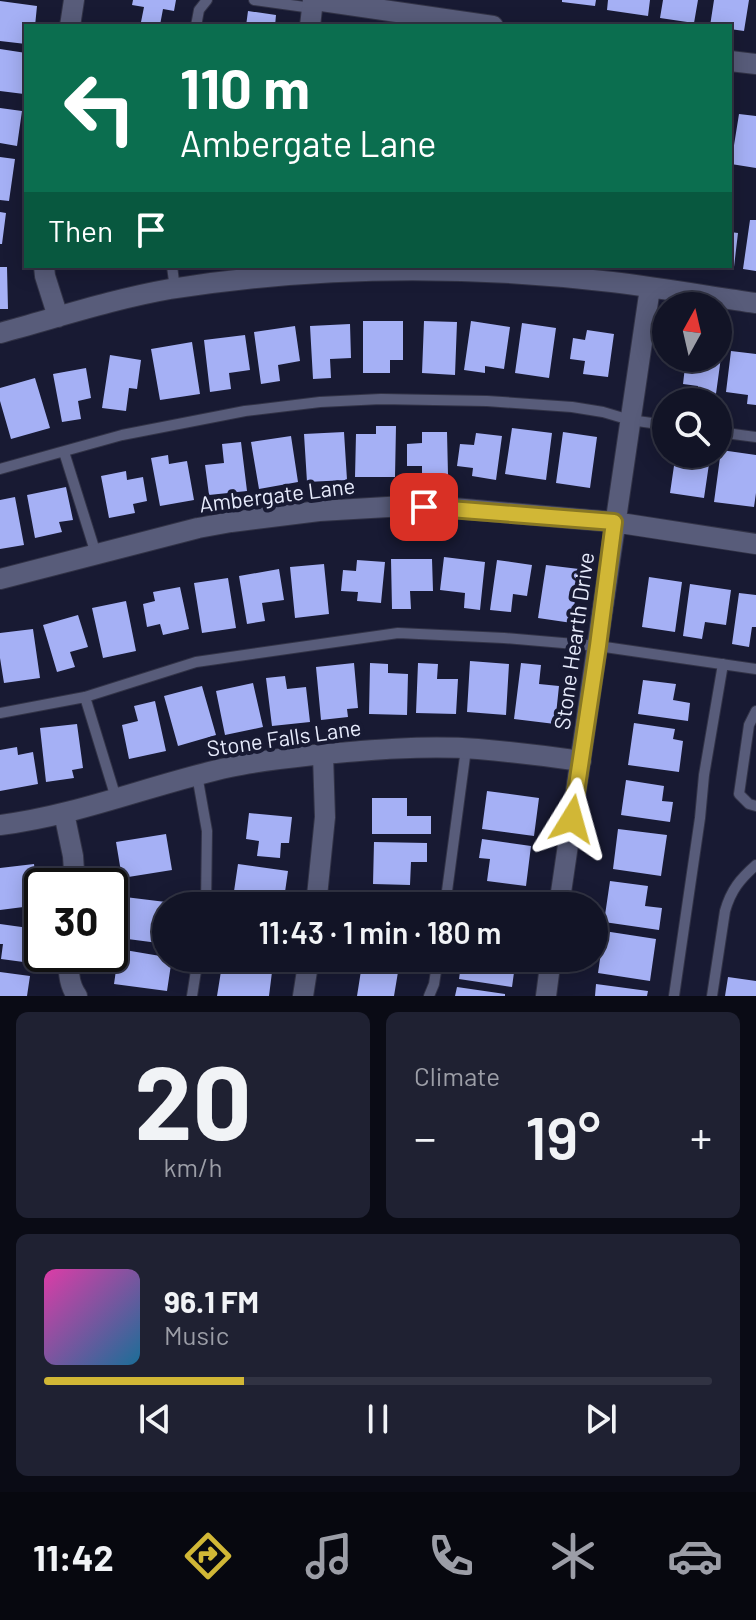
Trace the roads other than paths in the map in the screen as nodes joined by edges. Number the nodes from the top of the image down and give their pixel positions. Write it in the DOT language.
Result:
graph roads {
  1 [pos="74,0"];
  2 [pos="207,0"];
  3 [pos="254,0"];
  4 [pos="313,8"];
  5 [pos="70,24"];
  6 [pos="196,24"];
  7 [pos="473,24"];
  8 [pos="732,61"];
  9 [pos="756,64"];
  10 [pos="44,268"];
  11 [pos="172,268"];
  12 [pos="286,271"];
  13 [pos="650,288"];
  14 [pos="175,289"];
  15 [pos="756,303"];
  16 [pos="58,317"];
  17 [pos="0,333"];
  18 [pos="630,420"];
  19 [pos="652,423"];
  20 [pos="732,434"];
  21 [pos="756,437"];
  22 [pos="64,452"];
  23 [pos="0,469"];
  24 [pos="614,522"];
  25 [pos="756,544"];
  26 [pos="96,554"];
  27 [pos="0,579"];
  28 [pos="598,646"];
  29 [pos="723,664"];
  30 [pos="756,669"];
  31 [pos="85,697"];
  32 [pos="756,711"];
  33 [pos="0,713"];
  34 [pos="466,749"];
  35 [pos="323,755"];
  36 [pos="581,761"];
  37 [pos="197,775"];
  38 [pos="116,798"];
  39 [pos="756,806"];
  40 [pos="64,813"];
  41 [pos="0,825"];
  42 [pos="756,865"];
  43 [pos="74,868"];
  44 [pos="206,892"];
  45 [pos="317,892"];
  46 [pos="447,892"];
  47 [pos="561,892"];
  48 [pos="69,972"];
  49 [pos="196,972"];
  50 [pos="307,972"];
  51 [pos="436,972"];
  52 [pos="549,972"];
  53 [pos="77,996"];
  54 [pos="192,996"];
  55 [pos="303,996"];
  56 [pos="429,996"];
  57 [pos="546,996"];
  58 [pos="674,996"];
  59 [pos="712,996"];
  1 -- 5 [label="street"];
  2 -- 6 [label="lane"];
  3 -- 4 [label="lane"];
  4 -- 7 [label="street"];
  8 -- 9 [label="street"];
  10 -- 16 [label="street"];
  11 -- 14 [label="lane"];
  12 -- 13 [label="street"];
  12 -- 14 [label="street"];
  13 -- 15 [label="street"];
  13 -- 18 [label="street, Stone Hearth Drive"];
  14 -- 16 [label="street"];
  16 -- 17 [label="street"];
  18 -- 19 [label="lane"];
  18 -- 22 [label="lane"];
  18 -- 24 [label="street, Stone Hearth Drive"];
  20 -- 21 [label="lane"];
  22 -- 23 [label="lane"];
  22 -- 26 [label="lane"];
  24 -- 25 [label="street, Ambergate Lane"];
  24 -- 26 [label="street, Ambergate Lane"];
  24 -- 28 [label="street, Stone Hearth Drive"];
  26 -- 27 [label="street, Ambergate Lane"];
  28 -- 29 [label="lane"];
  28 -- 31 [label="lane"];
  28 -- 36 [label="street, Stone Hearth Drive"];
  29 -- 30 [label="lane"];
  29 -- 58 [label="lane"];
  31 -- 33 [label="lane"];
  31 -- 38 [label="lane"];
  32 -- 39 [label="lane"];
  34 -- 35 [label="street, Stone Falls Lane"];
  34 -- 36 [label="street, Stone Falls Lane"];
  34 -- 46 [label="lane"];
  35 -- 37 [label="street, Stone Falls Lane"];
  35 -- 45 [label="street"];
  36 -- 47 [label="street, Stone Hearth Drive"];
  37 -- 38 [label="street, Stone Falls Lane"];
  37 -- 44 [label="lane"];
  38 -- 40 [label="street, Stone Falls Lane"];
  40 -- 41 [label="street, Stone Falls Lane"];
  40 -- 43 [label="street"];
  42 -- 59 [label="lane"];
  48 -- 53 [label="street"];
  49 -- 54 [label="lane"];
  50 -- 55 [label="street"];
  51 -- 56 [label="lane"];
  52 -- 57 [label="street"];
}
